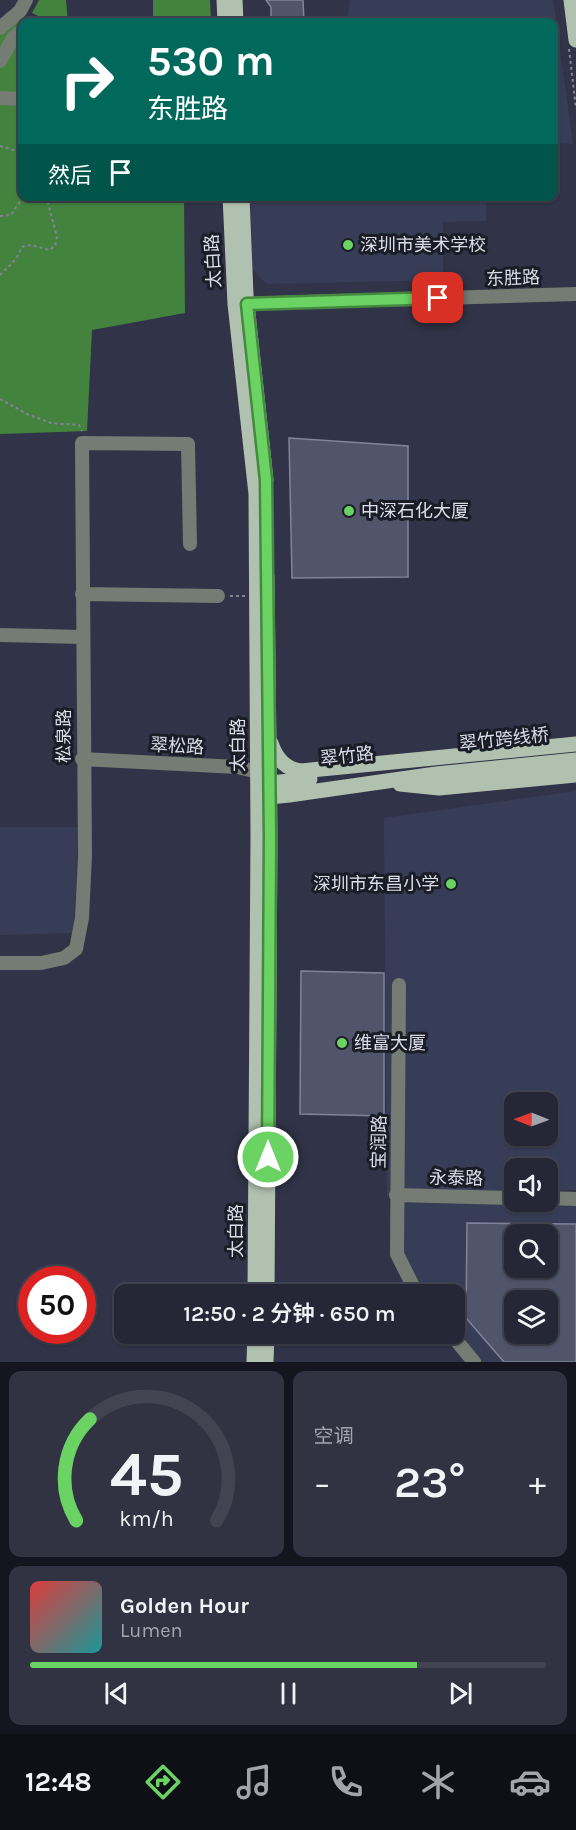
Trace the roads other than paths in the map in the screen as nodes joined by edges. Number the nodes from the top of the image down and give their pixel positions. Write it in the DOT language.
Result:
graph roads {
  1 [pos="26,0"];
  2 [pos="224,0"];
  3 [pos="235,0"];
  4 [pos="571,0"];
  5 [pos="225,18"];
  6 [pos="236,18"];
  7 [pos="0,28"];
  8 [pos="18,34"];
  9 [pos="572,43"];
  10 [pos="0,61"];
  11 [pos="0,98"];
  12 [pos="18,99"];
  13 [pos="231,201"];
  14 [pos="242,201"];
  15 [pos="576,294"];
  16 [pos="241,304"];
  17 [pos="190,544"];
  18 [pos="82,594"];
  19 [pos="218,596"];
  20 [pos="0,635"];
  21 [pos="82,637"];
  22 [pos="269,735"];
  23 [pos="576,744"];
  24 [pos="576,752"];
  25 [pos="82,759"];
  26 [pos="411,759"];
  27 [pos="576,760"];
  28 [pos="436,770"];
  29 [pos="576,775"];
  30 [pos="386,782"];
  31 [pos="265,783"];
  32 [pos="0,963"];
  33 [pos="399,985"];
  34 [pos="396,1195"];
  35 [pos="504,1197"];
  36 [pos="558,1198"];
  37 [pos="576,1199"];
  38 [pos="255,1284"];
  39 [pos="267,1284"];
  40 [pos="412,1284"];
  41 [pos="255,1344"];
  42 [pos="267,1344"];
  43 [pos="459,1344"];
  44 [pos="254,1362"];
  45 [pos="266,1362"];
  46 [pos="474,1362"];
  1 -- 7 [label="street"];
  2 -- 5 [label="main road"];
  3 -- 6 [label="main road"];
  4 -- 9 [label="main road"];
  8 -- 10 [label="street"];
  11 -- 12 [label="street"];
  13 -- 16 [label="main road, 太白路"];
  14 -- 16 [label="main road, 太白路"];
  15 -- 16 [label="street, 东胜路"];
  16 -- 22 [label="main road, 太白路"];
  16 -- 31 [label="main road, 太白路"];
  17 -- 18 [label="street, 松泉路"];
  18 -- 19 [label="street"];
  18 -- 21 [label="street, 松泉路"];
  20 -- 21 [label="street"];
  21 -- 25 [label="street, 松泉路"];
  22 -- 26 [label="main road, 翠竹路"];
  22 -- 31 [label="main road, 太白路"];
  23 -- 26 [label="main road"];
  24 -- 28 [label="main road, 翠竹跨线桥"];
  25 -- 31 [label="street, 翠松路"];
  25 -- 32 [label="street, 松泉路"];
  26 -- 28 [label="main road, 翠竹路"];
  27 -- 28 [label="main road, 翠竹跨线桥"];
  28 -- 30 [label="main road, 翠竹路"];
  28 -- 31 [label="main road, 翠竹路"];
  29 -- 30 [label="main road"];
  30 -- 31 [label="main road, 翠竹路"];
  31 -- 38 [label="main road, 太白路"];
  31 -- 39 [label="main road, 太白路"];
  33 -- 34 [label="street, 宝润路"];
  34 -- 35 [label="street, 永泰路"];
  34 -- 40 [label="street, 宝润路"];
  36 -- 37 [label="street"];
  41 -- 44 [label="main road"];
  42 -- 45 [label="main road"];
  43 -- 46 [label="street"];
}
